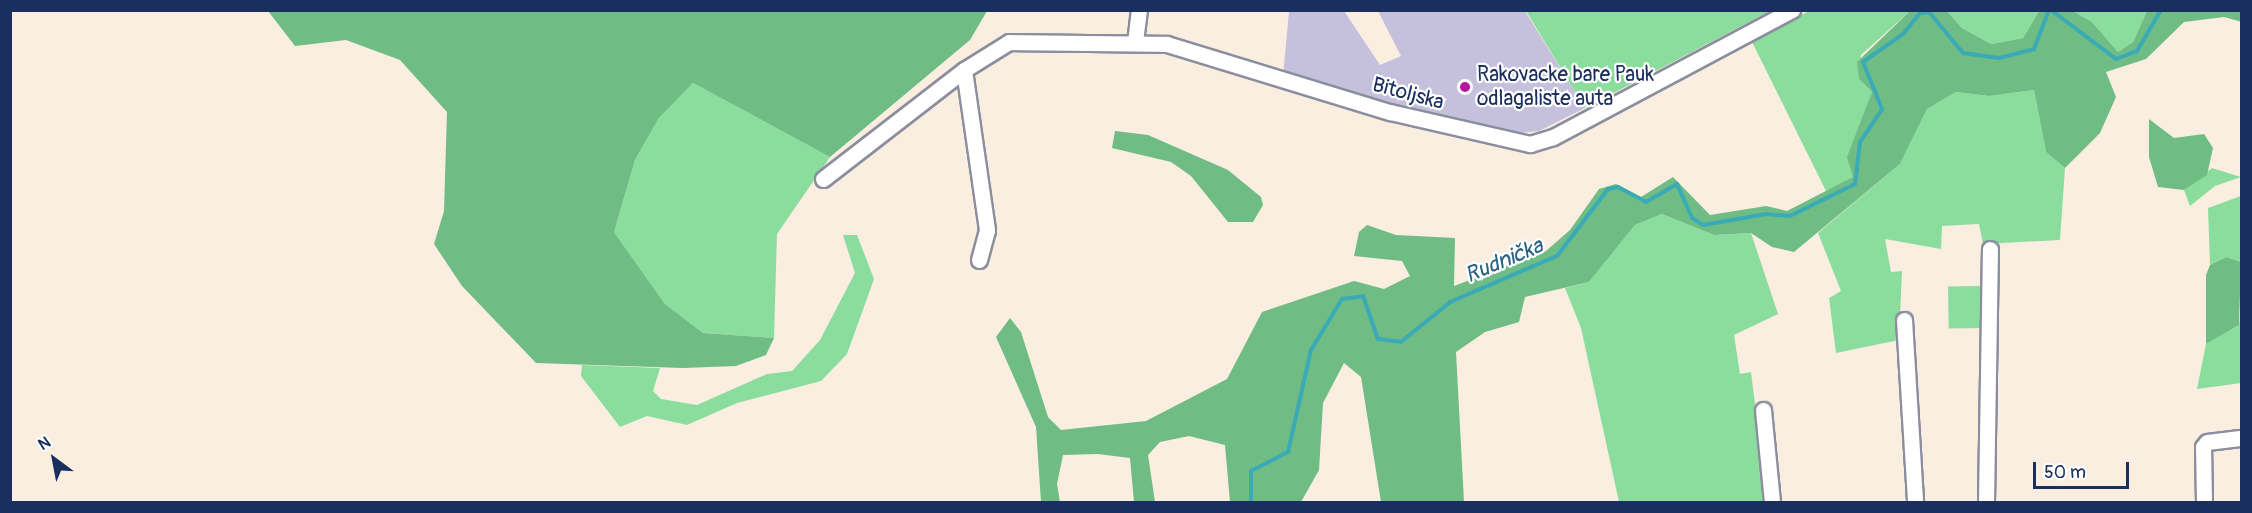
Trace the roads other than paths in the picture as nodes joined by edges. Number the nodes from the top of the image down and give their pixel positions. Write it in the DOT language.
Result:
graph roads {
  1 [pos="1139,10"];
  2 [pos="1792,10"];
  3 [pos="1135,42"];
  4 [pos="964,70"];
  5 [pos="823,179"];
  6 [pos="1989,249"];
  7 [pos="979,260"];
  8 [pos="1904,320"];
  9 [pos="1763,410"];
  10 [pos="2241,438"];
  11 [pos="1772,502"];
  12 [pos="1916,502"];
  13 [pos="1986,502"];
  14 [pos="2204,502"];
  1 -- 3 [label="street"];
  2 -- 3 [label="street, Bitoljska"];
  3 -- 4 [label="street, Bitoljska"];
  4 -- 5 [label="street, Bitoljska"];
  4 -- 7 [label="street"];
  6 -- 13 [label="street"];
  8 -- 12 [label="street"];
  9 -- 11 [label="street"];
  10 -- 14 [label="street"];
}
